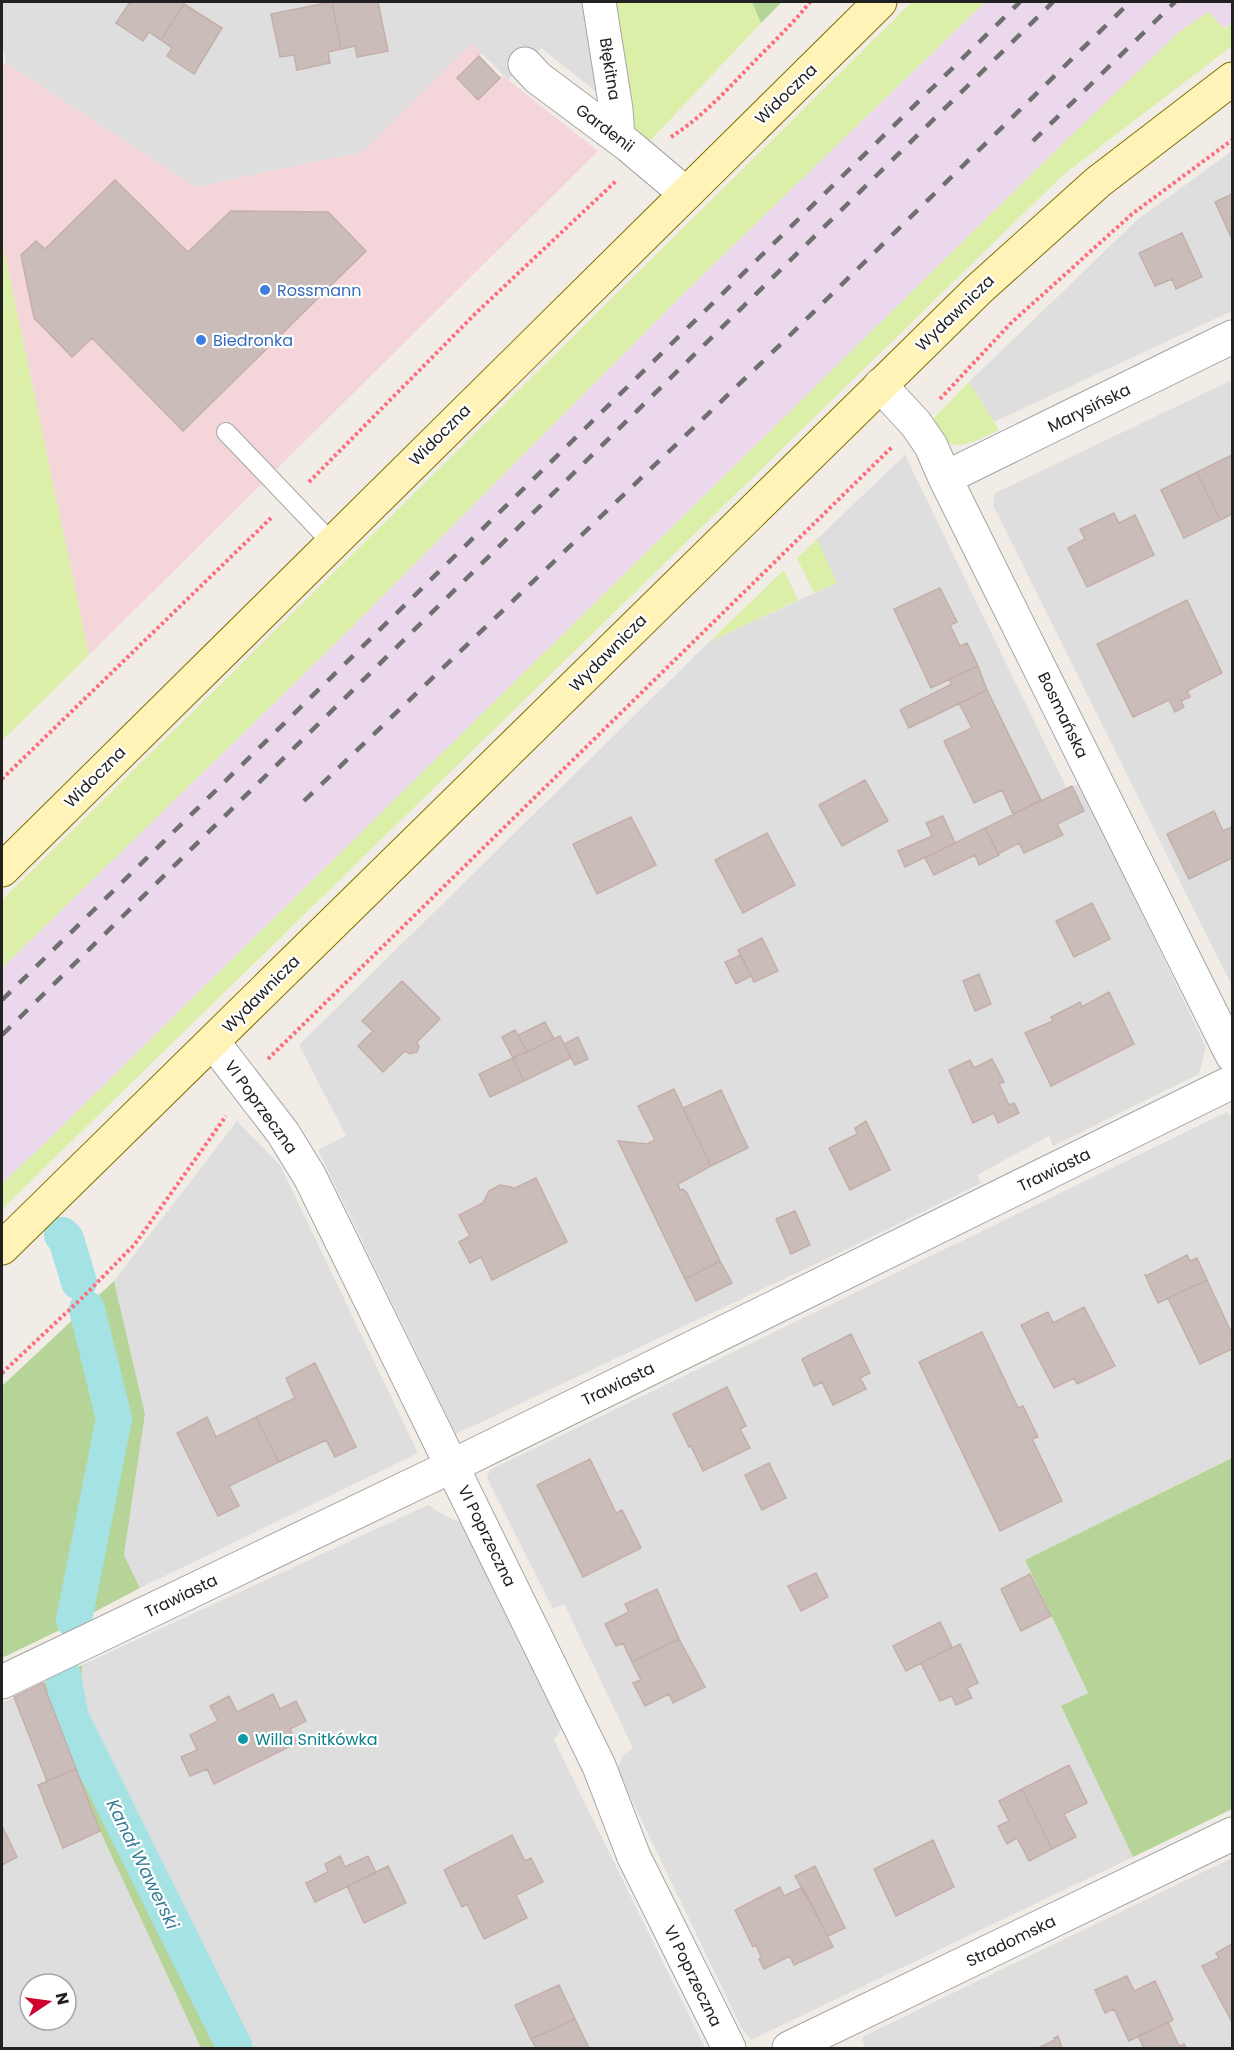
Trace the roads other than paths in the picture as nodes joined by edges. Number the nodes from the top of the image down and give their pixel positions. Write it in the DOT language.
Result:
graph roads {
  1 [pos="599,2"];
  2 [pos="880,2"];
  3 [pos="525,64"];
  4 [pos="1233,79"];
  5 [pos="630,147"];
  6 [pos="685,193"];
  7 [pos="1233,338"];
  8 [pos="880,385"];
  9 [pos="226,432"];
  10 [pos="945,478"];
  11 [pos="331,542"];
  12 [pos="2,870"];
  13 [pos="213,1042"];
  14 [pos="1233,1055"];
  15 [pos="1233,1082"];
  16 [pos="2,1248"];
  17 [pos="452,1466"];
  18 [pos="2,1682"];
  19 [pos="1233,1834"];
  20 [pos="729,2049"];
  21 [pos="789,2049"];
  1 -- 5 [label="street, Błękitna"];
  2 -- 6 [label="main road, Widoczna"];
  3 -- 5 [label="street, Gardenii"];
  4 -- 8 [label="main road, Wydawnicza"];
  5 -- 6 [label="street, Gardenii"];
  6 -- 11 [label="main road, Widoczna"];
  7 -- 10 [label="street, Marysińska"];
  8 -- 10 [label="street, Bosmańska"];
  8 -- 13 [label="main road, Wydawnicza"];
  9 -- 11 [label="lane"];
  10 -- 14 [label="street, Bosmańska"];
  11 -- 12 [label="main road, Widoczna"];
  13 -- 16 [label="main road, Wydawnicza"];
  13 -- 17 [label="street, VI Poprzeczna"];
  15 -- 17 [label="street, Trawiasta"];
  17 -- 18 [label="street, Trawiasta"];
  17 -- 20 [label="street, VI Poprzeczna"];
  19 -- 21 [label="street, Stradomska"];
}
